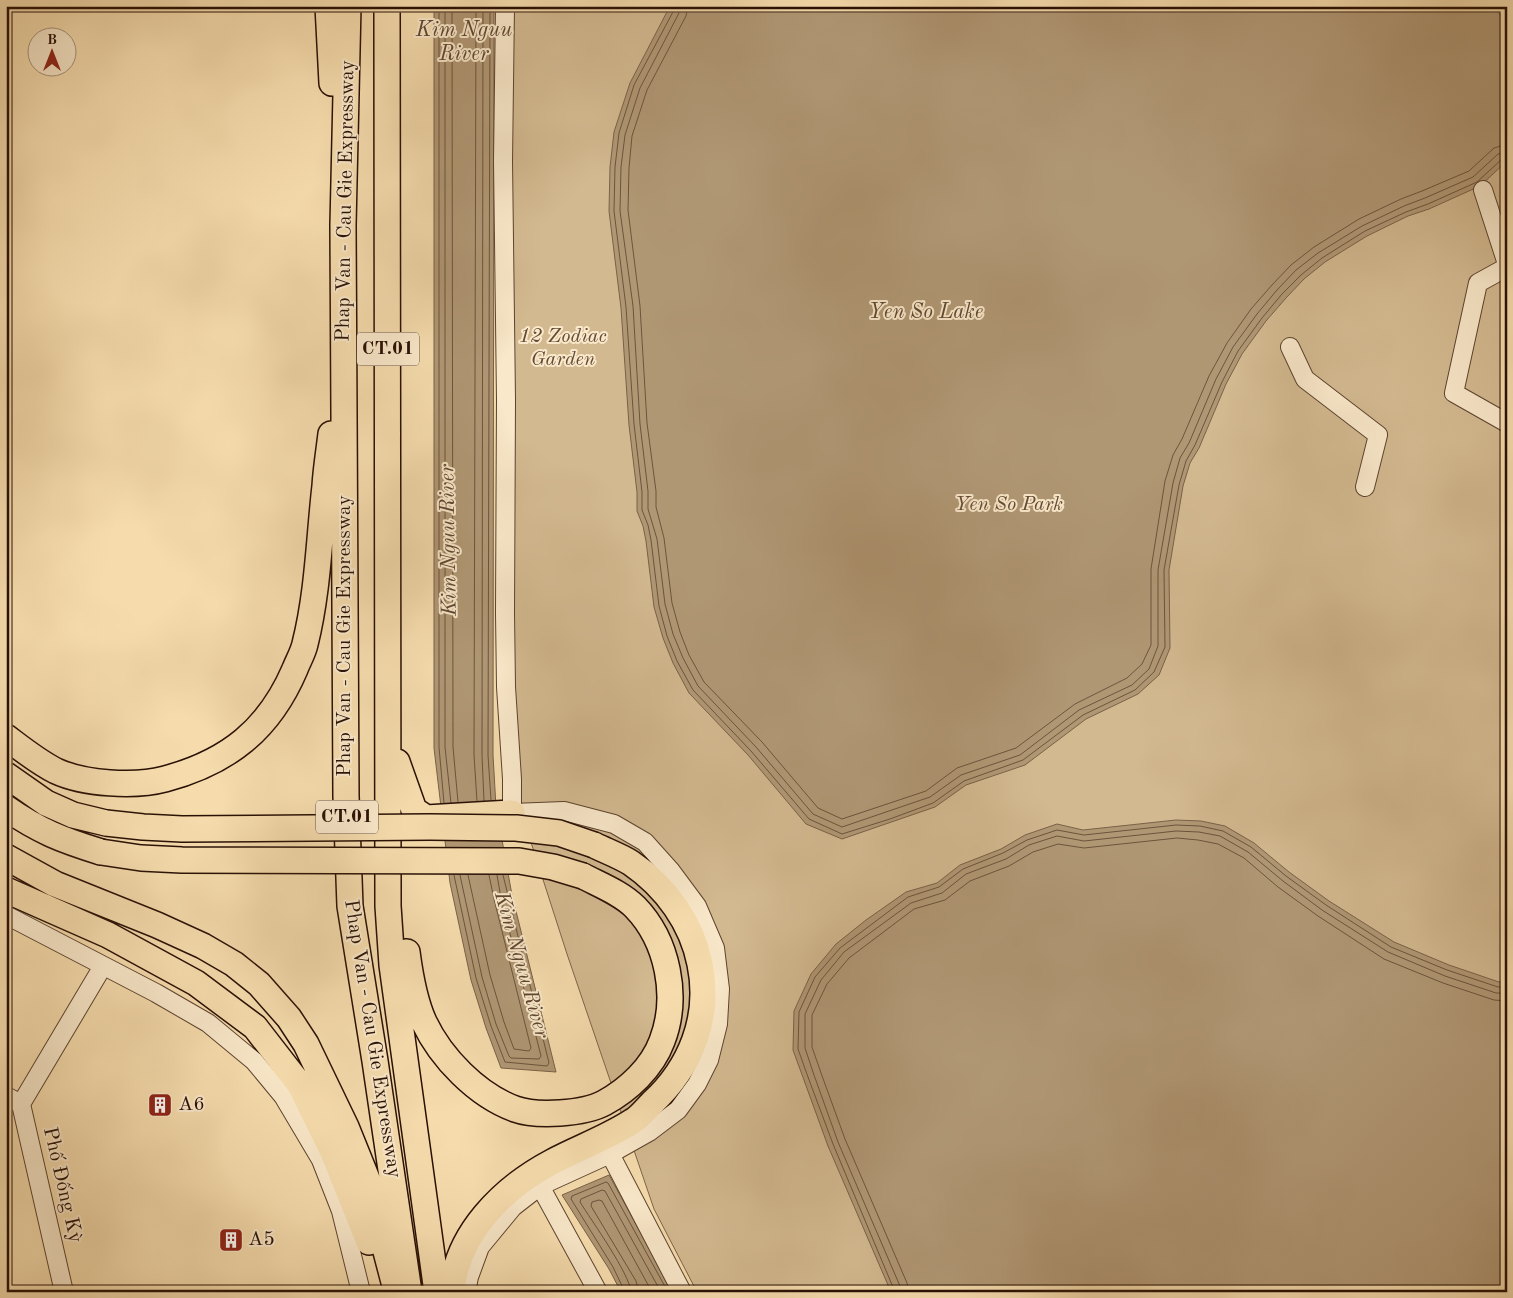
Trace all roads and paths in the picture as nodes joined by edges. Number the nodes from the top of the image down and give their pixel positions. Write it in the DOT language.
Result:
graph roads {
  1 [pos="328,6"];
  2 [pos="348,6"];
  3 [pos="387,6"];
  4 [pos="505,6"];
  5 [pos="1484,190"];
  6 [pos="343,226"];
  7 [pos="1507,265"];
  8 [pos="344,337"];
  9 [pos="1290,347"];
  10 [pos="1507,423"];
  11 [pos="1365,487"];
  12 [pos="388,692"];
  13 [pos="6,737"];
  14 [pos="397,762"];
  15 [pos="6,775"];
  16 [pos="6,808"];
  17 [pos="506,814"];
  18 [pos="6,856"];
  19 [pos="6,890"];
  20 [pos="6,914"];
  21 [pos="103,966"];
  22 [pos="14,1100"];
  23 [pos="610,1154"];
  24 [pos="540,1186"];
  25 [pos="64,1292"];
  26 [pos="361,1292"];
  27 [pos="387,1292"];
  28 [pos="397,1292"];
  29 [pos="409,1292"];
  30 [pos="437,1292"];
  31 [pos="452,1292"];
  32 [pos="466,1292"];
  33 [pos="598,1292"];
  34 [pos="682,1292"];
  1 -- 6 [label="highway"];
  2 -- 6 [label="highway, Phap Van - Cau Gie Expressway / CT.01"];
  3 -- 12 [label="highway, Phap Van - Cau Gie Expressway / CT.01"];
  4 -- 17 [label="street"];
  5 -- 7 [label="street"];
  6 -- 8 [label="highway, Phap Van - Cau Gie Expressway / CT.01"];
  7 -- 10 [label="street"];
  8 -- 13 [label="highway"];
  8 -- 29 [label="highway, Phap Van - Cau Gie Expressway / CT.01"];
  9 -- 11 [label="street"];
  12 -- 14 [label="highway"];
  12 -- 30 [label="highway, Phap Van - Cau Gie Expressway / CT.01"];
  14 -- 16 [label="highway, bridge"];
  14 -- 17 [label="highway"];
  15 -- 31 [label="highway, bridge"];
  17 -- 23 [label="street"];
  18 -- 28 [label="highway"];
  19 -- 27 [label="highway"];
  20 -- 21 [label="street"];
  21 -- 22 [label="street"];
  21 -- 26 [label="street"];
  22 -- 25 [label="street, Phố Đống Kỳ"];
  23 -- 24 [label="street"];
  23 -- 34 [label="street"];
  24 -- 32 [label="street"];
  24 -- 33 [label="street"];
}
